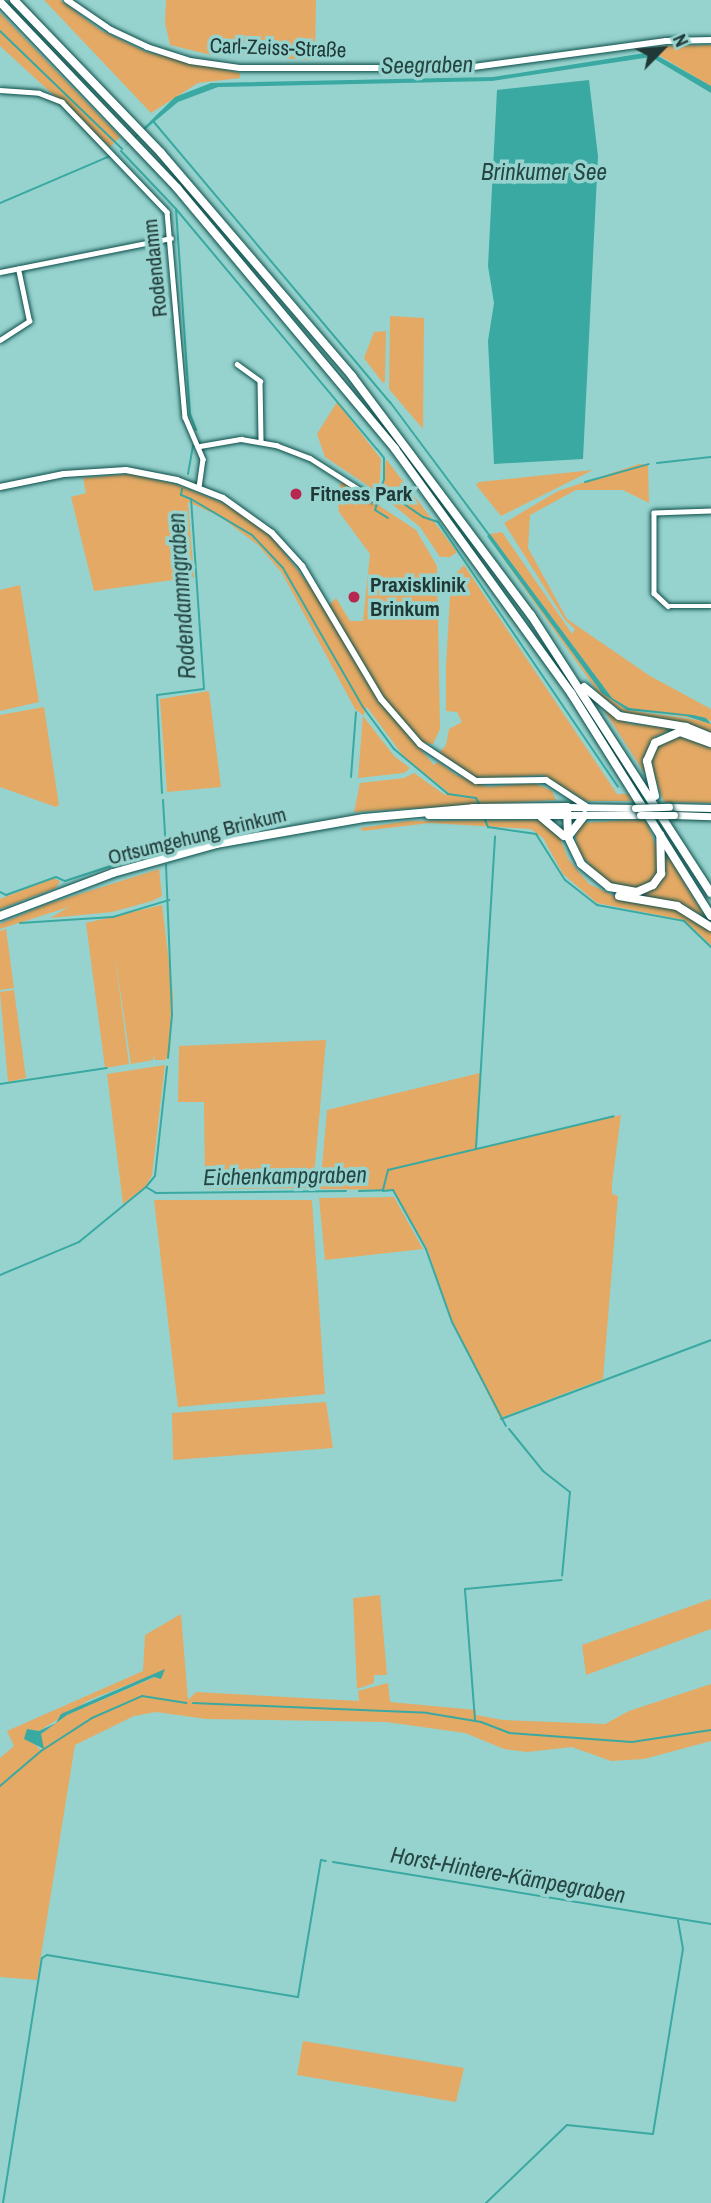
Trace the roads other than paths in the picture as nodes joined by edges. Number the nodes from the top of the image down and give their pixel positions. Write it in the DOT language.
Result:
graph roads {
  1 [pos="14,0"];
  2 [pos="67,0"];
  3 [pos="0,2"];
  4 [pos="711,40"];
  5 [pos="0,90"];
  6 [pos="171,238"];
  7 [pos="18,269"];
  8 [pos="0,272"];
  9 [pos="0,340"];
  10 [pos="237,364"];
  11 [pos="261,441"];
  12 [pos="200,446"];
  13 [pos="0,487"];
  14 [pos="199,488"];
  15 [pos="374,499"];
  16 [pos="711,511"];
  17 [pos="711,606"];
  18 [pos="574,678"];
  19 [pos="711,737"];
  20 [pos="711,743"];
  21 [pos="562,791"];
  22 [pos="658,806"];
  23 [pos="711,808"];
  24 [pos="565,811"];
  25 [pos="587,811"];
  26 [pos="409,814"];
  27 [pos="537,814"];
  28 [pos="711,816"];
  29 [pos="659,828"];
  30 [pos="566,836"];
  31 [pos="711,893"];
  32 [pos="0,916"];
  33 [pos="711,916"];
  34 [pos="711,927"];
  1 -- 18 [label="highway"];
  2 -- 4 [label="street, Carl-Zeiss-Straße"];
  3 -- 29 [label="highway"];
  5 -- 6 [label="street, Rodendamm"];
  6 -- 7 [label="street"];
  6 -- 12 [label="street, Rodendamm"];
  7 -- 8 [label="street"];
  7 -- 9 [label="street"];
  10 -- 11 [label="street"];
  11 -- 12 [label="street"];
  11 -- 15 [label="street"];
  12 -- 14 [label="street, Rodendamm"];
  13 -- 14 [label="street"];
  14 -- 21 [label="street"];
  16 -- 17 [label="street"];
  18 -- 19 [label="highway"];
  18 -- 22 [label="highway"];
  20 -- 22 [label="highway"];
  21 -- 24 [label="street"];
  21 -- 25 [label="street"];
  22 -- 31 [label="highway"];
  23 -- 25 [label="main road, bridge"];
  24 -- 25 [label="main road"];
  24 -- 26 [label="highway, Ortsumgehung Brinkum"];
  24 -- 27 [label="highway, Ortsumgehung Brinkum"];
  24 -- 30 [label="highway"];
  25 -- 28 [label="main road, bridge"];
  25 -- 30 [label="highway"];
  26 -- 27 [label="highway, Ortsumgehung Brinkum"];
  26 -- 32 [label="highway, Ortsumgehung Brinkum"];
  27 -- 30 [label="highway"];
  29 -- 30 [label="highway"];
  29 -- 33 [label="highway"];
  30 -- 34 [label="highway"];
}
